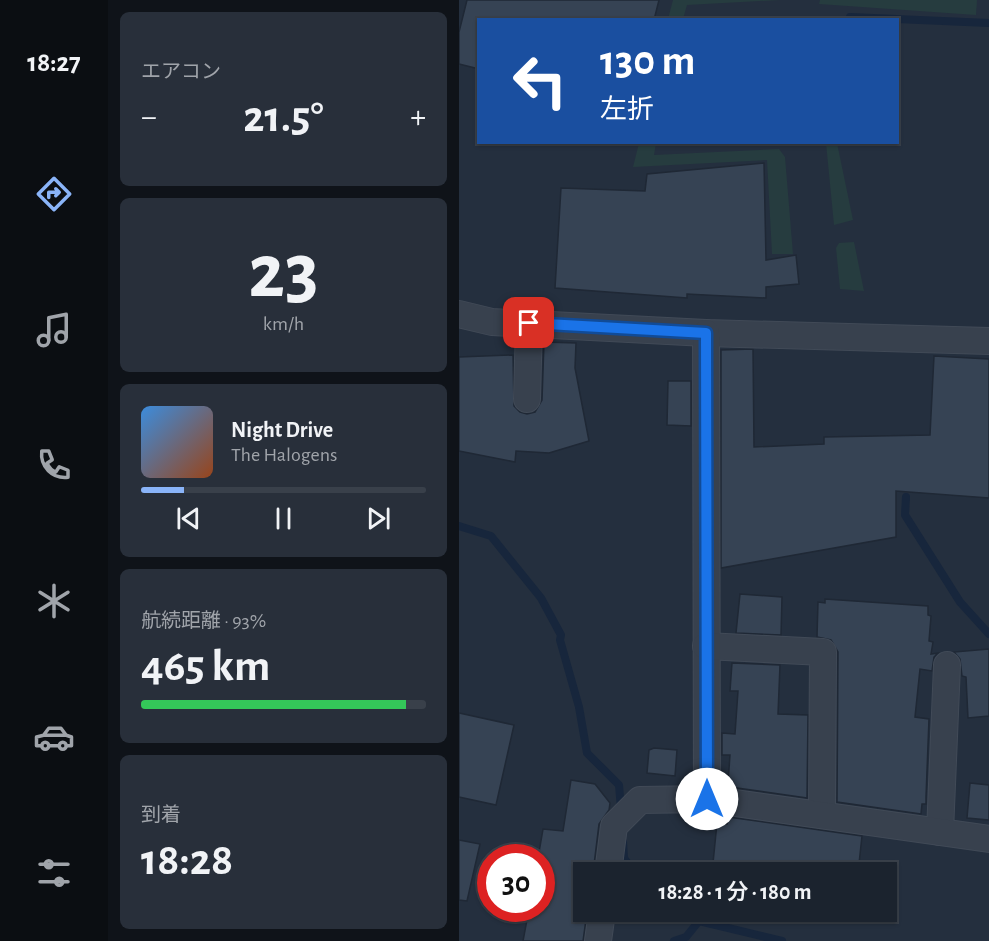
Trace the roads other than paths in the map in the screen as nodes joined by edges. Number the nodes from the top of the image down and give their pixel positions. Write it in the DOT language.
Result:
graph roads {
  1 [pos="459,314"];
  2 [pos="529,323"];
  3 [pos="706,333"];
  4 [pos="989,341"];
  5 [pos="527,399"];
  6 [pos="706,646"];
  7 [pos="947,665"];
  8 [pos="707,799"];
  9 [pos="822,815"];
  10 [pos="940,832"];
  11 [pos="989,839"];
  12 [pos="609,862"];
  13 [pos="601,922"];
  14 [pos="598,941"];
  1 -- 2 [label="street"];
  2 -- 3 [label="street"];
  2 -- 5 [label="street"];
  3 -- 4 [label="street"];
  3 -- 6 [label="street"];
  6 -- 8 [label="street"];
  6 -- 9 [label="street"];
  7 -- 10 [label="street"];
  8 -- 9 [label="street"];
  8 -- 12 [label="street"];
  9 -- 10 [label="street"];
  10 -- 11 [label="street"];
  13 -- 14 [label="street"];
}
